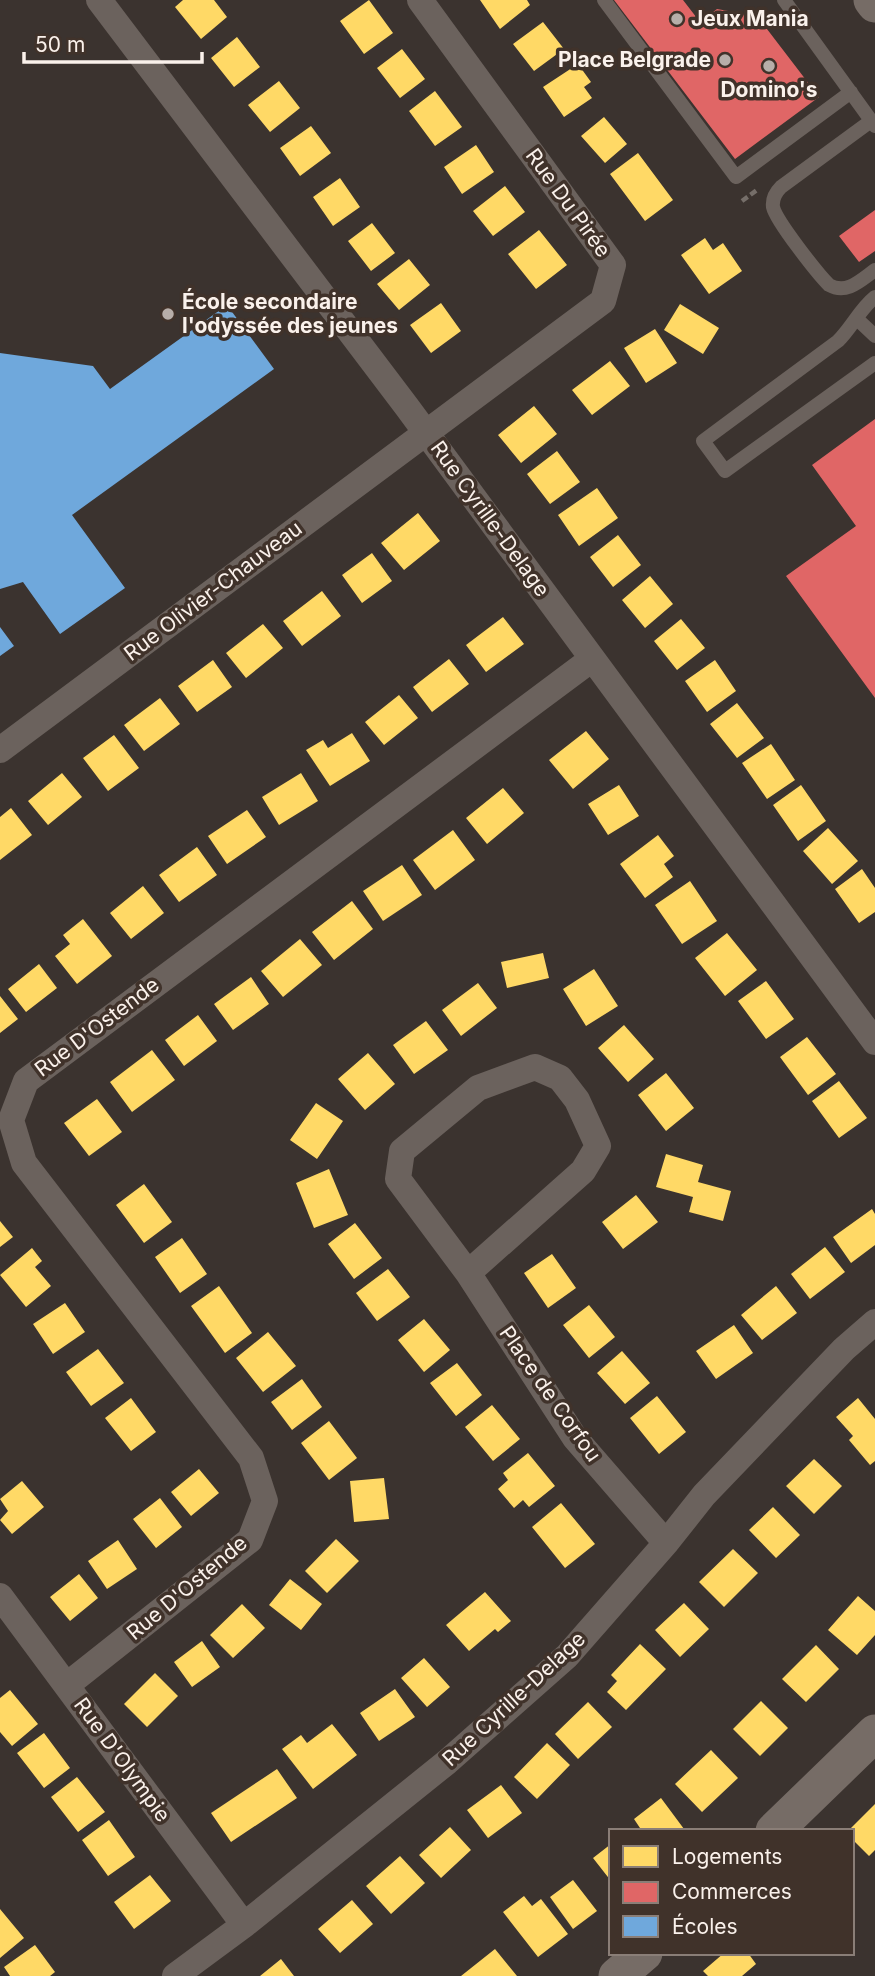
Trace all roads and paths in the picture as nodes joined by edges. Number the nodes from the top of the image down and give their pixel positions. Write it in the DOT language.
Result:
graph roads {
  1 [pos="99,0"];
  2 [pos="419,0"];
  3 [pos="604,0"];
  4 [pos="784,0"];
  5 [pos="851,92"];
  6 [pos="873,123"];
  7 [pos="875,270"];
  8 [pos="875,297"];
  9 [pos="857,319"];
  10 [pos="875,336"];
  11 [pos="875,363"];
  12 [pos="425,432"];
  13 [pos="592,659"];
  14 [pos="0,750"];
  15 [pos="875,1042"];
  16 [pos="468,1273"];
  17 [pos="875,1322"];
  18 [pos="666,1543"];
  19 [pos="0,1596"];
  20 [pos="67,1685"];
  21 [pos="875,1733"];
  22 [pos="776,1829"];
  23 [pos="244,1925"];
  24 [pos="642,1955"];
  25 [pos="175,1976"];
  26 [pos="617,1976"];
  1 -- 12 [label="street, Rue Cyrille-Delage"];
  2 -- 12 [label="street, Rue Du Pirée"];
  3 -- 5 [label="lane"];
  4 -- 5 [label="lane"];
  5 -- 6 [label="lane"];
  6 -- 7 [label="lane"];
  8 -- 9 [label="lane"];
  9 -- 10 [label="lane"];
  9 -- 11 [label="lane"];
  12 -- 13 [label="street, Rue Cyrille-Delage"];
  12 -- 14 [label="street, Rue Olivier-Chauveau"];
  13 -- 15 [label="street, Rue Cyrille-Delage"];
  13 -- 20 [label="street, Rue D'Ostende"];
  16 -- 16 [label="street, Place de Corfou"];
  16 -- 18 [label="street, Place de Corfou"];
  17 -- 18 [label="street, Rue Cyrille-Delage"];
  18 -- 23 [label="street, Rue Cyrille-Delage"];
  19 -- 20 [label="street, Rue D'Olympie"];
  20 -- 23 [label="street, Rue D'Olympie"];
  21 -- 22 [label="street"];
  23 -- 25 [label="street, Rue Cyrille-Delage"];
  24 -- 26 [label="street"];
}
